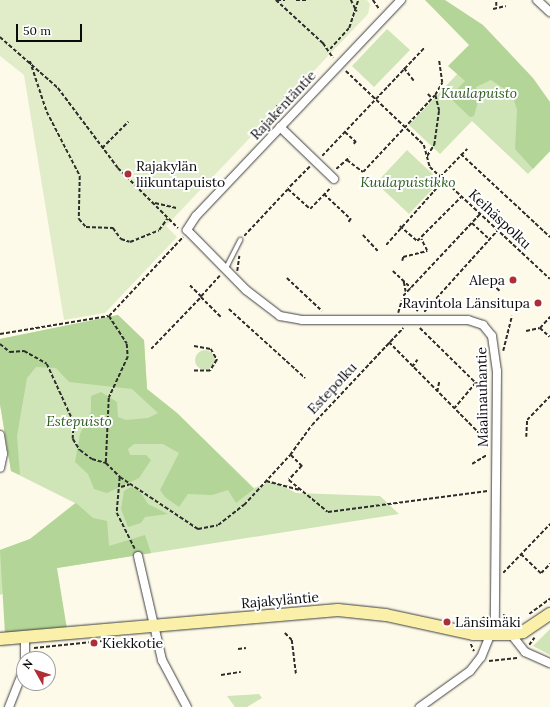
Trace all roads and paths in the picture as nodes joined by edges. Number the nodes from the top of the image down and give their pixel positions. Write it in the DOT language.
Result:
graph roads {
  1 [pos="277,0"];
  2 [pos="285,0"];
  3 [pos="296,0"];
  4 [pos="306,0"];
  5 [pos="351,0"];
  6 [pos="358,0"];
  7 [pos="373,0"];
  8 [pos="401,0"];
  9 [pos="496,0"];
  10 [pos="537,0"];
  11 [pos="496,6"];
  12 [pos="506,6"];
  13 [pos="493,8"];
  14 [pos="380,10"];
  15 [pos="357,12"];
  16 [pos="550,12"];
  17 [pos="0,37"];
  18 [pos="425,47"];
  19 [pos="330,50"];
  20 [pos="334,59"];
  21 [pos="29,60"];
  22 [pos="439,61"];
  23 [pos="404,68"];
  24 [pos="344,69"];
  25 [pos="414,81"];
  26 [pos="428,94"];
  27 [pos="434,95"];
  28 [pos="284,96"];
  29 [pos="432,98"];
  30 [pos="375,99"];
  31 [pos="294,102"];
  32 [pos="276,106"];
  33 [pos="286,110"];
  34 [pos="128,122"];
  35 [pos="280,127"];
  36 [pos="405,127"];
  37 [pos="345,132"];
  38 [pos="354,144"];
  39 [pos="102,148"];
  40 [pos="467,149"];
  41 [pos="461,154"];
  42 [pos="427,156"];
  43 [pos="350,158"];
  44 [pos="347,160"];
  45 [pos="316,161"];
  46 [pos="440,177"];
  47 [pos="332,179"];
  48 [pos="444,180"];
  49 [pos="288,189"];
  50 [pos="324,194"];
  51 [pos="461,196"];
  52 [pos="153,202"];
  53 [pos="176,208"];
  54 [pos="480,214"];
  55 [pos="167,218"];
  56 [pos="349,222"];
  57 [pos="472,223"];
  58 [pos="400,226"];
  59 [pos="187,230"];
  60 [pos="498,230"];
  61 [pos="363,235"];
  62 [pos="550,236"];
  63 [pos="421,239"];
  64 [pos="489,239"];
  65 [pos="240,240"];
  66 [pos="386,245"];
  67 [pos="379,252"];
  68 [pos="402,261"];
  69 [pos="393,271"];
  70 [pos="223,273"];
  71 [pos="287,278"];
  72 [pos="550,279"];
  73 [pos="488,280"];
  74 [pos="404,282"];
  75 [pos="190,286"];
  76 [pos="411,288"];
  77 [pos="500,291"];
  78 [pos="406,293"];
  79 [pos="201,297"];
  80 [pos="403,297"];
  81 [pos="229,309"];
  82 [pos="419,312"];
  83 [pos="424,312"];
  84 [pos="398,313"];
  85 [pos="109,316"];
  86 [pos="512,316"];
  87 [pos="222,317"];
  88 [pos="550,317"];
  89 [pos="328,320"];
  90 [pos="406,326"];
  91 [pos="419,326"];
  92 [pos="540,328"];
  93 [pos="526,331"];
  94 [pos="0,334"];
  95 [pos="550,337"];
  96 [pos="389,342"];
  97 [pos="0,344"];
  98 [pos="194,346"];
  99 [pos="151,349"];
  100 [pos="502,353"];
  101 [pos="417,360"];
  102 [pos="412,367"];
  103 [pos="194,371"];
  104 [pos="305,378"];
  105 [pos="439,382"];
  106 [pos="476,383"];
  107 [pos="489,384"];
  108 [pos="437,392"];
  109 [pos="550,396"];
  110 [pos="454,409"];
  111 [pos="489,434"];
  112 [pos="0,435"];
  113 [pos="526,437"];
  114 [pos="489,454"];
  115 [pos="290,455"];
  116 [pos="106,463"];
  117 [pos="472,464"];
  118 [pos="0,468"];
  119 [pos="120,477"];
  120 [pos="265,481"];
  121 [pos="132,484"];
  122 [pos="121,487"];
  123 [pos="496,489"];
  124 [pos="300,490"];
  125 [pos="550,524"];
  126 [pos="521,554"];
  127 [pos="138,556"];
  128 [pos="550,564"];
  129 [pos="503,573"];
  130 [pos="550,599"];
  131 [pos="550,614"];
  132 [pos="497,615"];
  133 [pos="474,624"];
  134 [pos="153,626"];
  135 [pos="285,633"];
  136 [pos="492,634"];
  137 [pos="511,634"];
  138 [pos="537,635"];
  139 [pos="0,639"];
  140 [pos="107,641"];
  141 [pos="470,642"];
  142 [pos="25,643"];
  143 [pos="246,648"];
  144 [pos="238,649"];
  145 [pos="25,651"];
  146 [pos="525,652"];
  147 [pos="481,657"];
  148 [pos="550,663"];
  149 [pos="241,672"];
  150 [pos="221,674"];
  151 [pos="296,674"];
  152 [pos="16,689"];
  153 [pos="9,707"];
  154 [pos="186,707"];
  155 [pos="420,707"];
  1 -- 2 [label="path"];
  1 -- 19 [label="path"];
  3 -- 4 [label="path"];
  5 -- 15 [label="path"];
  6 -- 15 [label="path"];
  7 -- 14 [label="path"];
  8 -- 35 [label="street, Rajakentäntie"];
  9 -- 11 [label="path"];
  10 -- 16 [label="street"];
  11 -- 12 [label="path"];
  11 -- 13 [label="path"];
  15 -- 19 [label="path"];
  17 -- 21 [label="path"];
  18 -- 23 [label="path"];
  19 -- 20 [label="path"];
  21 -- 39 [label="path"];
  21 -- 55 [label="path"];
  22 -- 27 [label="path"];
  23 -- 25 [label="path"];
  23 -- 30 [label="path"];
  24 -- 30 [label="path, Keihäspolku"];
  26 -- 29 [label="path"];
  27 -- 29 [label="path"];
  27 -- 42 [label="path"];
  28 -- 31 [label="path"];
  29 -- 36 [label="path"];
  30 -- 36 [label="path, Keihäspolku"];
  30 -- 37 [label="path"];
  32 -- 33 [label="path"];
  34 -- 39 [label="path"];
  35 -- 45 [label="street"];
  35 -- 59 [label="street, Rajakentäntie"];
  36 -- 42 [label="path, Keihäspolku"];
  36 -- 44 [label="path"];
  37 -- 38 [label="path"];
  37 -- 45 [label="path"];
  39 -- 52 [label="path"];
  40 -- 41 [label="path"];
  41 -- 46 [label="path"];
  41 -- 62 [label="path"];
  42 -- 46 [label="path, Keihäspolku"];
  43 -- 44 [label="path"];
  44 -- 47 [label="path"];
  45 -- 47 [label="street"];
  45 -- 49 [label="path"];
  46 -- 48 [label="path, Keihäspolku"];
  47 -- 50 [label="path"];
  48 -- 51 [label="path, Keihäspolku"];
  48 -- 58 [label="path"];
  49 -- 50 [label="path"];
  49 -- 65 [label="path"];
  50 -- 56 [label="path"];
  51 -- 54 [label="path, Keihäspolku"];
  51 -- 63 [label="path"];
  52 -- 53 [label="path"];
  52 -- 55 [label="path"];
  54 -- 57 [label="path"];
  54 -- 60 [label="path, Keihäspolku"];
  55 -- 59 [label="path"];
  57 -- 64 [label="path"];
  57 -- 76 [label="path"];
  58 -- 63 [label="path"];
  58 -- 66 [label="path"];
  59 -- 70 [label="street, Maalinauhantie"];
  59 -- 85 [label="path"];
  60 -- 64 [label="path"];
  60 -- 72 [label="path, Keihäspolku"];
  61 -- 67 [label="path"];
  63 -- 68 [label="path"];
  64 -- 83 [label="path"];
  65 -- 70 [label="lane"];
  69 -- 74 [label="path"];
  70 -- 79 [label="path"];
  70 -- 89 [label="street, Maalinauhantie"];
  71 -- 89 [label="path"];
  73 -- 77 [label="path"];
  74 -- 76 [label="path"];
  74 -- 78 [label="path"];
  75 -- 79 [label="path"];
  76 -- 78 [label="path"];
  78 -- 80 [label="path"];
  79 -- 87 [label="path"];
  79 -- 99 [label="path"];
  80 -- 82 [label="path"];
  80 -- 84 [label="path"];
  81 -- 104 [label="path"];
  85 -- 94 [label="path"];
  85 -- 116 [label="path"];
  86 -- 100 [label="path"];
  88 -- 92 [label="path"];
  89 -- 123 [label="street, Maalinauhantie"];
  90 -- 96 [label="path, Estepolku"];
  91 -- 106 [label="path"];
  92 -- 93 [label="path"];
  92 -- 95 [label="path"];
  96 -- 102 [label="path"];
  96 -- 115 [label="path, Estepolku"];
  97 -- 116 [label="path"];
  98 -- 103 [label="path"];
  101 -- 102 [label="path"];
  102 -- 108 [label="path"];
  105 -- 108 [label="path"];
  106 -- 107 [label="path"];
  106 -- 110 [label="path"];
  108 -- 110 [label="path"];
  109 -- 113 [label="path"];
  110 -- 111 [label="path"];
  112 -- 118 [label="street"];
  114 -- 117 [label="path"];
  115 -- 120 [label="path, Estepolku"];
  115 -- 124 [label="path"];
  116 -- 119 [label="path"];
  119 -- 121 [label="path"];
  119 -- 122 [label="path"];
  120 -- 121 [label="path, Estepolku"];
  120 -- 124 [label="path"];
  121 -- 122 [label="path"];
  122 -- 127 [label="path"];
  123 -- 124 [label="path"];
  123 -- 132 [label="street, Maalinauhantie"];
  125 -- 126 [label="path"];
  126 -- 128 [label="path"];
  126 -- 129 [label="path"];
  127 -- 134 [label="street"];
  130 -- 132 [label="path"];
  131 -- 137 [label="street, Rajakyläntie"];
  132 -- 133 [label="path"];
  132 -- 136 [label="street, Maalinauhantie"];
  134 -- 136 [label="street, Rajakyläntie"];
  134 -- 142 [label="street, Rajakyläntie"];
  134 -- 154 [label="street"];
  135 -- 151 [label="path"];
  136 -- 137 [label="street, Rajakyläntie"];
  136 -- 147 [label="street, Maalinauhantie"];
  137 -- 146 [label="street"];
  138 -- 146 [label="path"];
  139 -- 142 [label="street, Rajakyläntie"];
  140 -- 142 [label="path"];
  141 -- 147 [label="path"];
  142 -- 145 [label="street"];
  143 -- 144 [label="path"];
  146 -- 147 [label="path"];
  146 -- 148 [label="street"];
  147 -- 155 [label="street, Maalinauhantie"];
  149 -- 150 [label="path"];
  152 -- 153 [label="street"];
}
